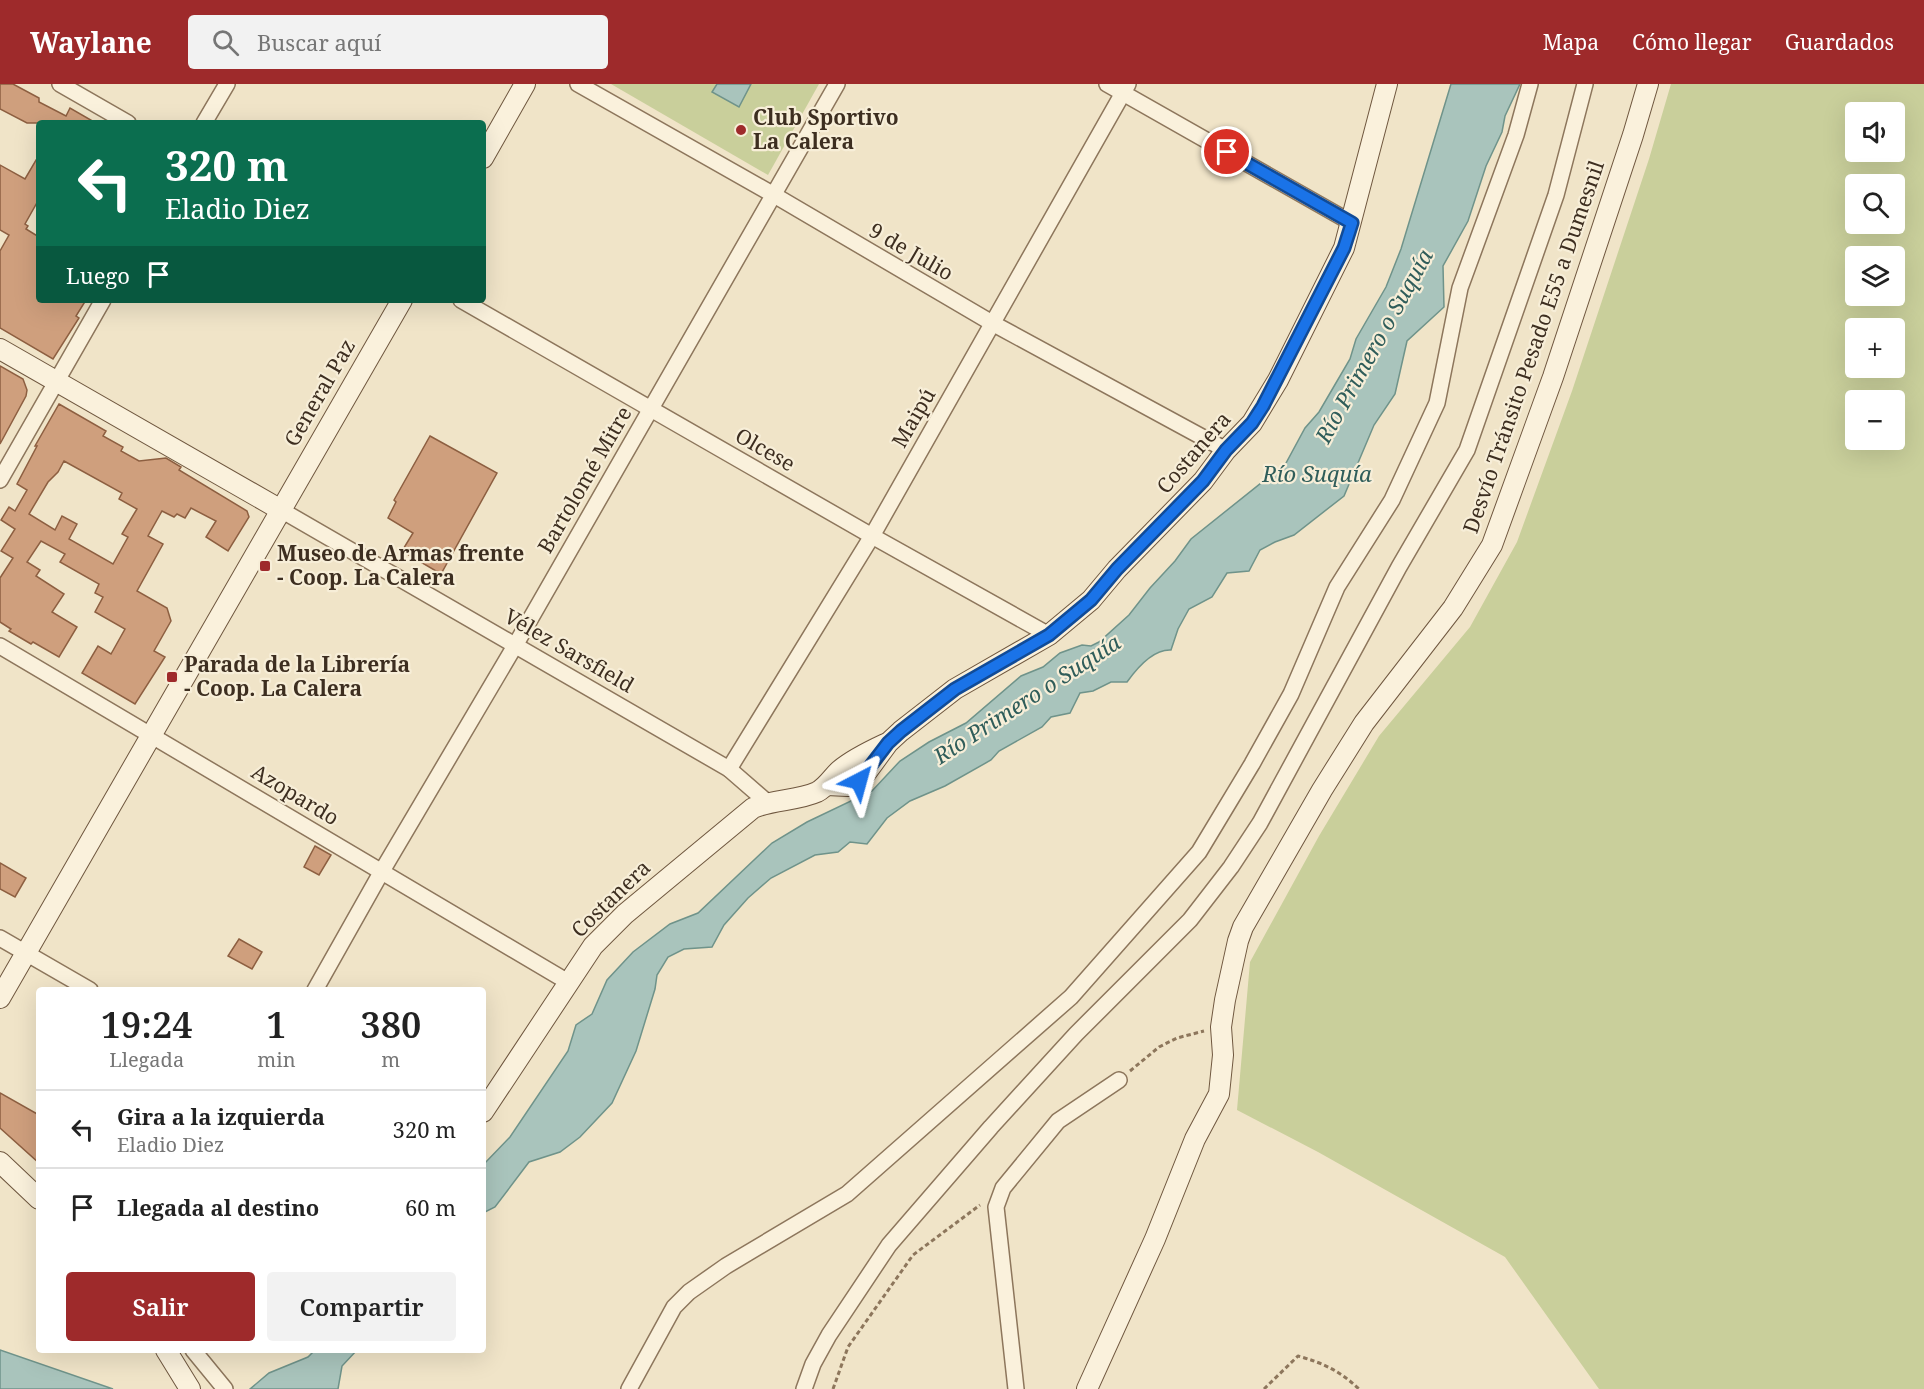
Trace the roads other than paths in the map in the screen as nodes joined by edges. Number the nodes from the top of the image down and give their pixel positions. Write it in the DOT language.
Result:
graph roads {
  1 [pos="60,84"];
  2 [pos="227,84"];
  3 [pos="525,84"];
  4 [pos="578,84"];
  5 [pos="837,84"];
  6 [pos="1107,84"];
  7 [pos="1387,84"];
  8 [pos="1530,84"];
  9 [pos="1585,84"];
  10 [pos="1648,84"];
  11 [pos="1126,89"];
  12 [pos="123,120"];
  13 [pos="206,120"];
  14 [pos="486,153"];
  15 [pos="774,195"];
  16 [pos="1352,223"];
  17 [pos="101,303"];
  18 [pos="400,303"];
  19 [pos="467,303"];
  20 [pos="992,323"];
  21 [pos="0,349"];
  22 [pos="56,381"];
  23 [pos="650,408"];
  24 [pos="1226,450"];
  25 [pos="0,480"];
  26 [pos="281,510"];
  27 [pos="872,536"];
  28 [pos="1049,635"];
  29 [pos="516,644"];
  30 [pos="0,646"];
  31 [pos="151,735"];
  32 [pos="729,769"];
  33 [pos="767,802"];
  34 [pos="382,871"];
  35 [pos="0,938"];
  36 [pos="26,953"];
  37 [pos="568,982"];
  38 [pos="85,987"];
  39 [pos="317,987"];
  40 [pos="0,998"];
  41 [pos="1119,1080"];
  42 [pos="486,1107"];
  43 [pos="0,1162"];
  44 [pos="36,1196"];
  45 [pos="195,1353"];
  46 [pos="171,1357"];
  47 [pos="190,1389"];
  48 [pos="225,1389"];
  49 [pos="629,1389"];
  50 [pos="804,1389"];
  51 [pos="1016,1389"];
  52 [pos="1087,1389"];
  1 -- 12 [label="street"];
  2 -- 13 [label="street"];
  3 -- 14 [label="street"];
  4 -- 15 [label="street, 9 de Julio"];
  5 -- 15 [label="street, Bartolomé Mitre"];
  6 -- 11 [label="street"];
  7 -- 16 [label="street, Costanera"];
  8 -- 49 [label="street"];
  9 -- 50 [label="street"];
  10 -- 52 [label="street, Desvío Tránsito Pesado E55 a Dumesnil"];
  11 -- 16 [label="street"];
  11 -- 20 [label="street, Maipú"];
  15 -- 20 [label="street, 9 de Julio"];
  15 -- 23 [label="street, Bartolomé Mitre"];
  16 -- 24 [label="street, Costanera"];
  17 -- 22 [label="street"];
  18 -- 26 [label="street, General Paz"];
  19 -- 23 [label="street, Olcese"];
  20 -- 24 [label="street, 9 de Julio"];
  20 -- 27 [label="street, Maipú"];
  21 -- 22 [label="street"];
  22 -- 25 [label="street"];
  22 -- 26 [label="street"];
  23 -- 27 [label="street, Olcese"];
  23 -- 29 [label="street, Bartolomé Mitre"];
  24 -- 28 [label="street, Costanera"];
  26 -- 29 [label="street, Vélez Sarsfield"];
  26 -- 31 [label="street, General Paz"];
  27 -- 28 [label="street, Olcese"];
  27 -- 32 [label="street, Maipú"];
  28 -- 33 [label="street, Costanera"];
  29 -- 32 [label="street, Vélez Sarsfield"];
  29 -- 34 [label="street, Bartolomé Mitre"];
  30 -- 31 [label="street, Azopardo"];
  31 -- 34 [label="street, Azopardo"];
  31 -- 36 [label="street, General Paz"];
  32 -- 33 [label="street, Vélez Sarsfield"];
  33 -- 37 [label="street, Costanera"];
  34 -- 37 [label="street, Azopardo"];
  34 -- 39 [label="street, Bartolomé Mitre"];
  35 -- 36 [label="street"];
  36 -- 38 [label="street"];
  36 -- 40 [label="street, General Paz"];
  37 -- 42 [label="street, Costanera"];
  41 -- 51 [label="street"];
  43 -- 44 [label="street"];
  45 -- 48 [label="street"];
  46 -- 47 [label="street"];
}
